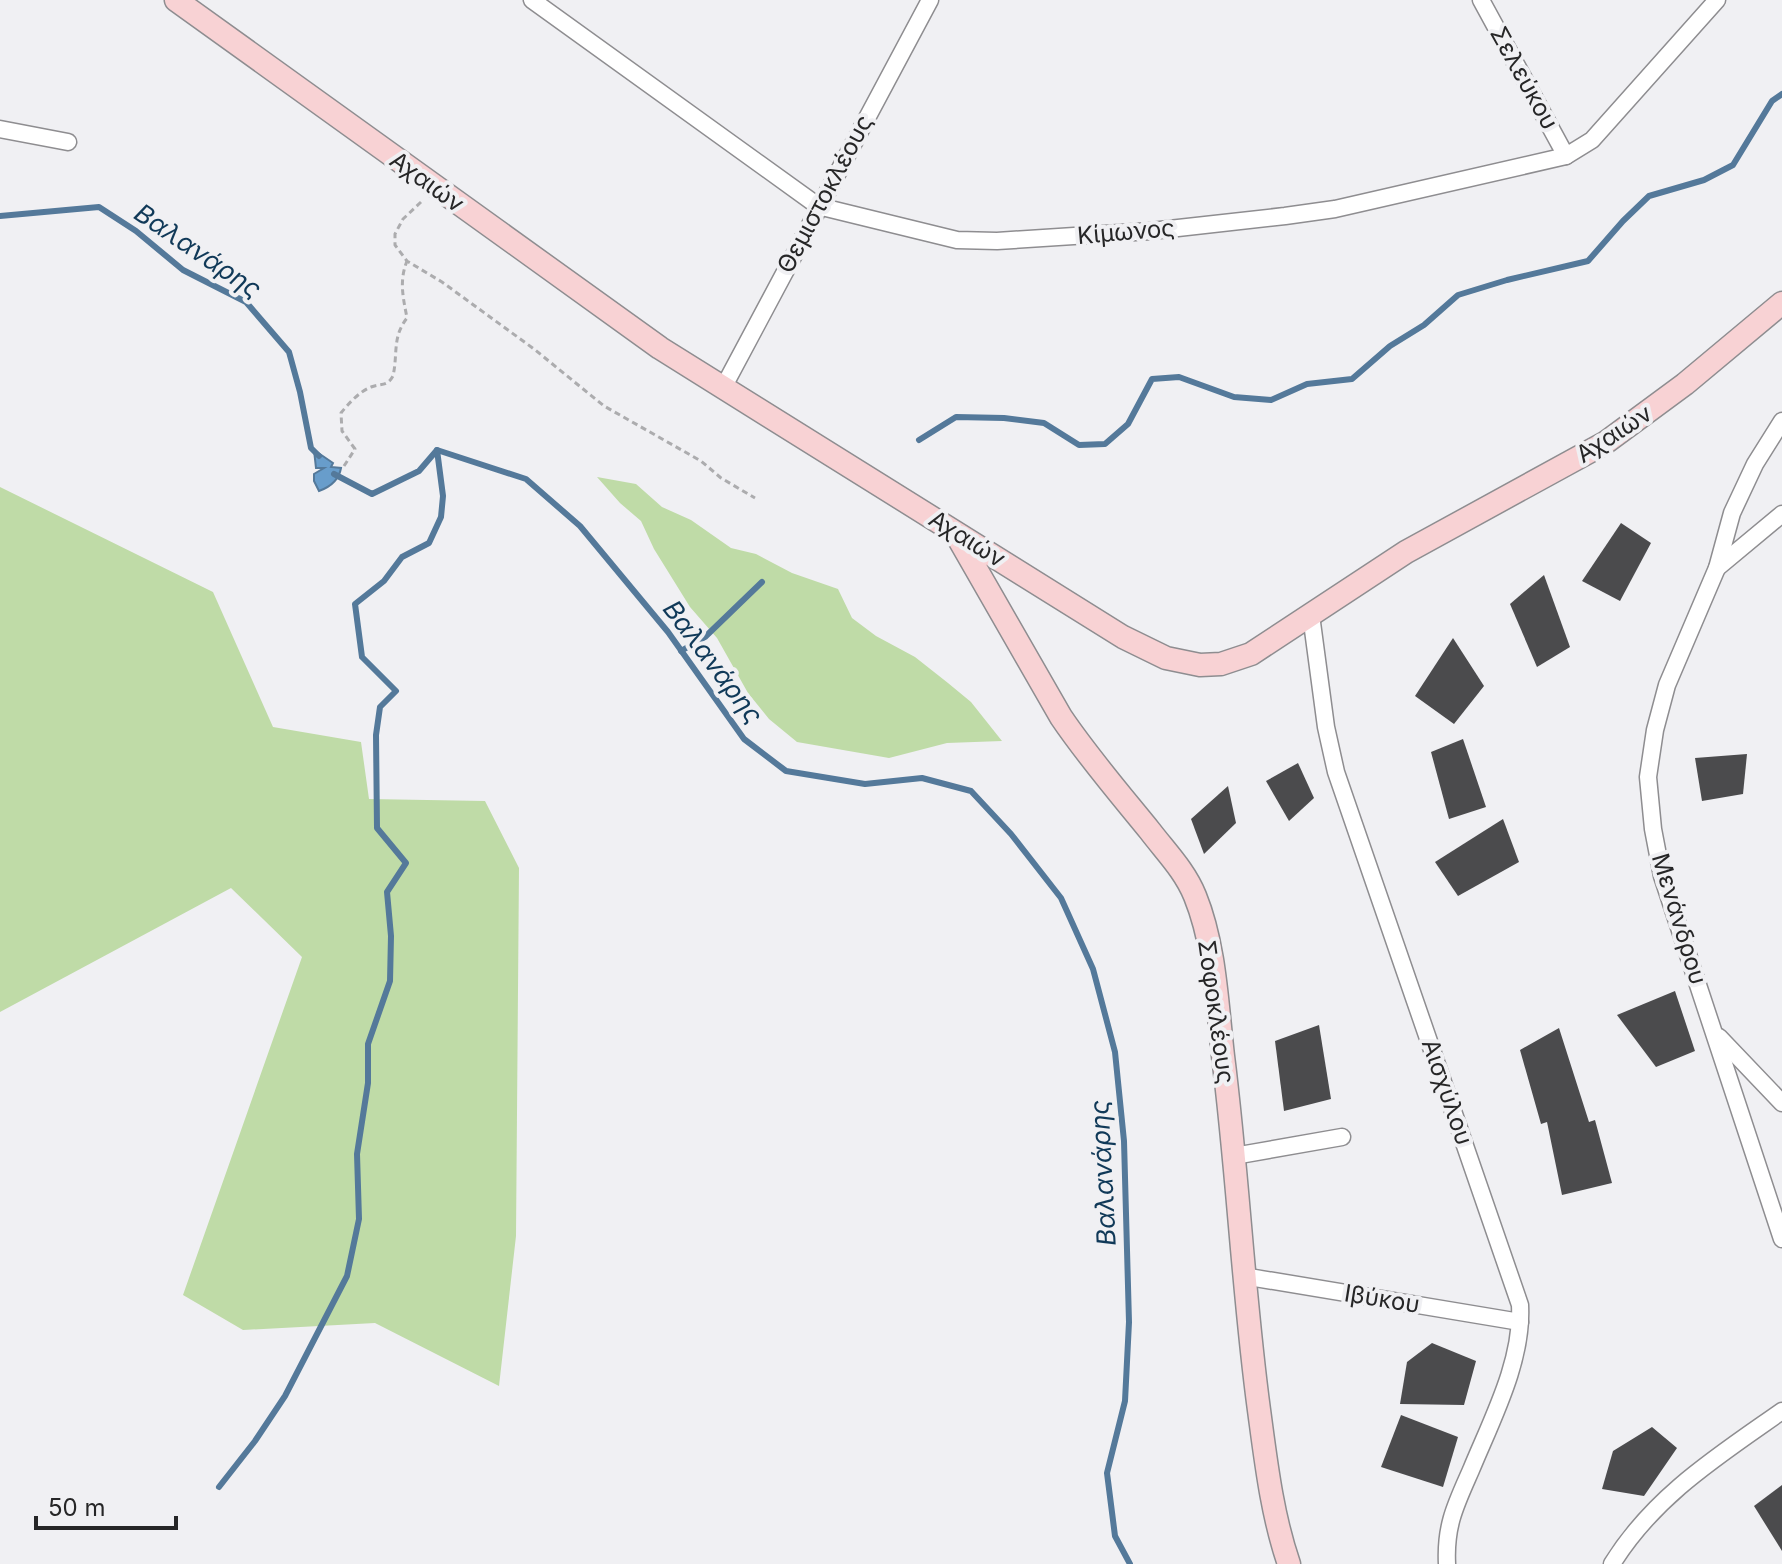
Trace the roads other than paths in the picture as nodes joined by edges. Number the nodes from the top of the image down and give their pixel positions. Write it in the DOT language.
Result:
graph roads {
  1 [pos="176,0"];
  2 [pos="532,0"];
  3 [pos="930,0"];
  4 [pos="1481,0"];
  5 [pos="1717,0"];
  6 [pos="0,129"];
  7 [pos="68,142"];
  8 [pos="1566,156"];
  9 [pos="818,206"];
  10 [pos="1782,303"];
  11 [pos="723,388"];
  12 [pos="1782,421"];
  13 [pos="1782,514"];
  14 [pos="953,529"];
  15 [pos="1717,568"];
  16 [pos="1311,615"];
  17 [pos="1715,1033"];
  18 [pos="1782,1103"];
  19 [pos="1342,1137"];
  20 [pos="1234,1156"];
  21 [pos="1782,1239"];
  22 [pos="1243,1276"];
  23 [pos="1520,1322"];
  24 [pos="1782,1411"];
  25 [pos="1289,1564"];
  26 [pos="1447,1564"];
  27 [pos="1612,1564"];
  1 -- 11 [label="main road, Αχαιών"];
  2 -- 9 [label="street, Κίμωνος"];
  3 -- 9 [label="street, Θεμιστοκλέους"];
  4 -- 8 [label="street, Σελεύκου"];
  5 -- 8 [label="street, Κίμωνος"];
  6 -- 7 [label="street"];
  8 -- 9 [label="street, Κίμωνος"];
  9 -- 11 [label="street, Θεμιστοκλέους"];
  10 -- 16 [label="main road, Αχαιών"];
  11 -- 14 [label="main road, Αχαιών"];
  12 -- 15 [label="street, Μενάνδρου"];
  13 -- 15 [label="street"];
  14 -- 16 [label="main road, Αχαιών"];
  14 -- 20 [label="main road, Σοφοκλέους"];
  15 -- 17 [label="street, Μενάνδρου"];
  16 -- 23 [label="street, Αισχύλου"];
  17 -- 18 [label="street"];
  17 -- 21 [label="street, Μενάνδρου"];
  19 -- 20 [label="street"];
  20 -- 22 [label="main road, Σοφοκλέους"];
  22 -- 23 [label="street, Ιβύκου"];
  22 -- 25 [label="main road, Σοφοκλέους"];
  23 -- 26 [label="street, Αισχύλου"];
  24 -- 27 [label="street"];
}
